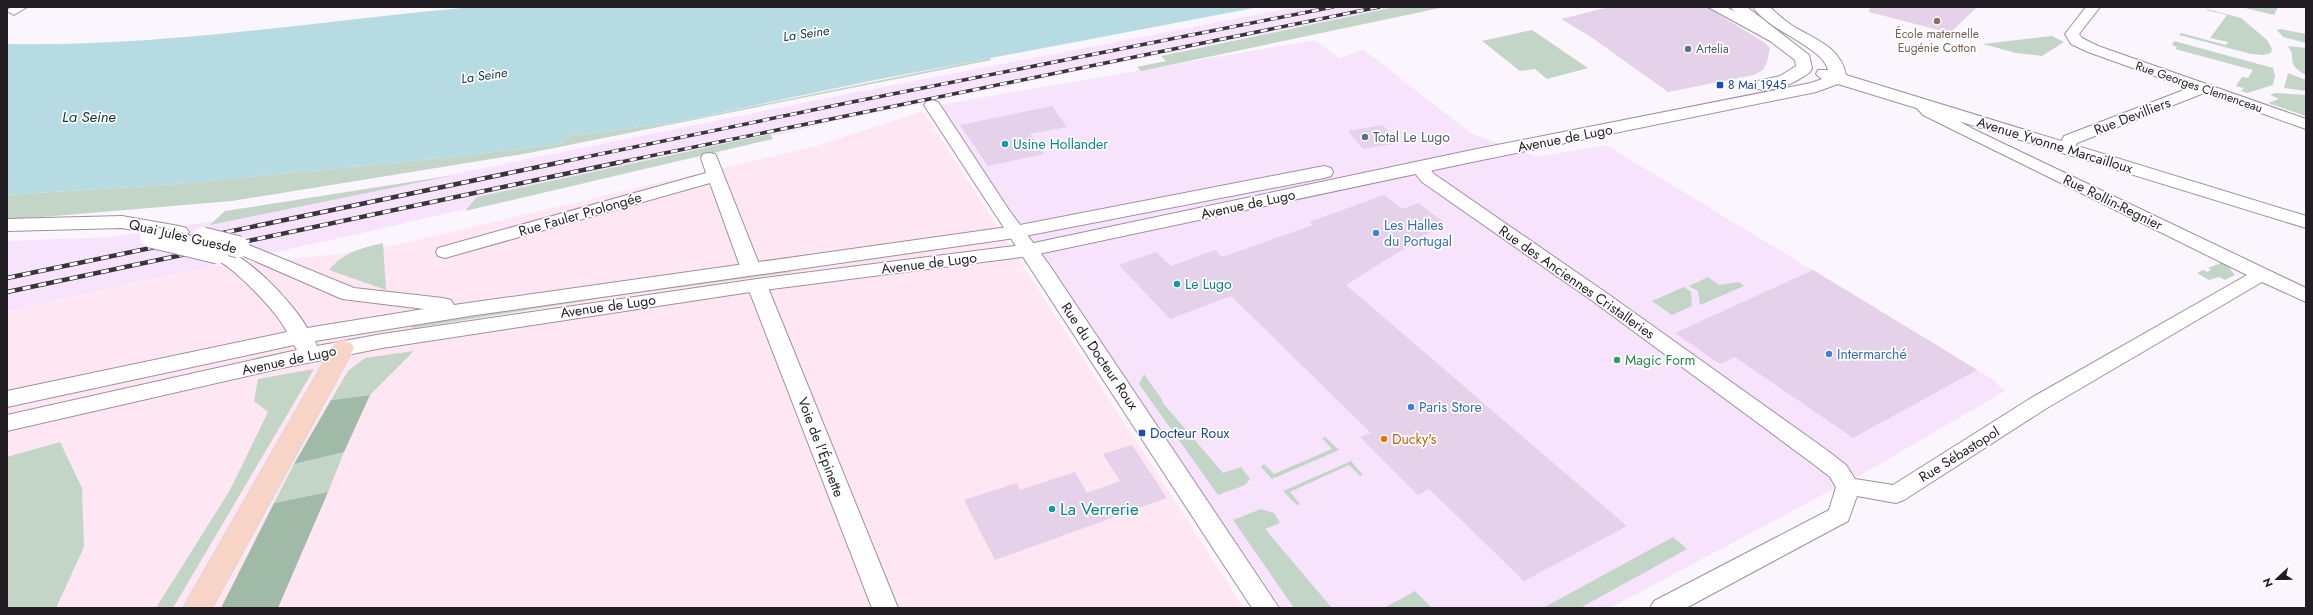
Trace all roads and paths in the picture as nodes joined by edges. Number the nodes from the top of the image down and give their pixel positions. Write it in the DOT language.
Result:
graph roads {
  1 [pos="1715,7"];
  2 [pos="1738,7"];
  3 [pos="1760,7"];
  4 [pos="2093,7"];
  5 [pos="1789,45"];
  6 [pos="1804,68"];
  7 [pos="1838,74"];
  8 [pos="2203,88"];
  9 [pos="932,105"];
  10 [pos="1922,105"];
  11 [pos="2306,124"];
  12 [pos="2066,148"];
  13 [pos="709,158"];
  14 [pos="1419,167"];
  15 [pos="716,176"];
  16 [pos="2306,222"];
  17 [pos="7,225"];
  18 [pos="1015,232"];
  19 [pos="7,235"];
  20 [pos="229,250"];
  21 [pos="1029,250"];
  22 [pos="445,252"];
  23 [pos="2262,274"];
  24 [pos="754,277"];
  25 [pos="350,294"];
  26 [pos="2306,296"];
  27 [pos="476,308"];
  28 [pos="344,339"];
  29 [pos="305,345"];
  30 [pos="7,399"];
  31 [pos="7,423"];
  32 [pos="1848,486"];
  33 [pos="197,608"];
  34 [pos="885,608"];
  35 [pos="1266,608"];
  36 [pos="1663,608"];
  1 -- 5 [label="street"];
  2 -- 5 [label="main road"];
  3 -- 7 [label="main road"];
  4 -- 8 [label="street, Rue Georges Clemenceau"];
  5 -- 6 [label="main road"];
  6 -- 7 [label="main road, Avenue Yvonne Marcailloux"];
  6 -- 18 [label="main road, Avenue de Lugo"];
  7 -- 10 [label="main road, Avenue Yvonne Marcailloux"];
  7 -- 14 [label="main road, Avenue de Lugo"];
  8 -- 11 [label="street, Rue Georges Clemenceau"];
  8 -- 12 [label="street, Rue Devilliers"];
  9 -- 18 [label="street, Rue du Docteur Roux"];
  10 -- 12 [label="main road, Avenue Yvonne Marcailloux"];
  10 -- 23 [label="street, Rue Rollin-Regnier"];
  12 -- 16 [label="main road, Avenue Yvonne Marcailloux"];
  13 -- 15 [label="street, Voie de l'Épinette"];
  14 -- 21 [label="main road, Avenue de Lugo"];
  14 -- 32 [label="street, Rue des Anciennes Cristalleries"];
  15 -- 22 [label="street, Rue Fauler Prolongée"];
  15 -- 24 [label="street, Voie de l'Épinette"];
  17 -- 20 [label="main road, Quai Jules Guesde, bridge"];
  18 -- 21 [label="street, Rue du Docteur Roux"];
  18 -- 24 [label="main road, Avenue de Lugo"];
  19 -- 20 [label="main road, Quai Jules Guesde, bridge"];
  20 -- 25 [label="main road, Quai Jules Guesde"];
  20 -- 29 [label="main road, Quai Jules Guesde"];
  21 -- 24 [label="main road, Avenue de Lugo"];
  21 -- 35 [label="street, Rue du Docteur Roux"];
  23 -- 26 [label="street, Rue Rollin-Regnier"];
  23 -- 32 [label="street, Rue Sébastopol"];
  24 -- 27 [label="main road, Avenue de Lugo"];
  24 -- 28 [label="main road, Avenue de Lugo"];
  24 -- 34 [label="street, Voie de l'Épinette"];
  25 -- 27 [label="main road, Quai Jules Guesde"];
  25 -- 28 [label="main road"];
  27 -- 28 [label="main road, Avenue de Lugo"];
  28 -- 29 [label="main road, Avenue de Lugo"];
  28 -- 33 [label="main road"];
  29 -- 30 [label="main road, Avenue de Lugo"];
  29 -- 31 [label="main road, Avenue de Lugo"];
  32 -- 36 [label="street"];
}
